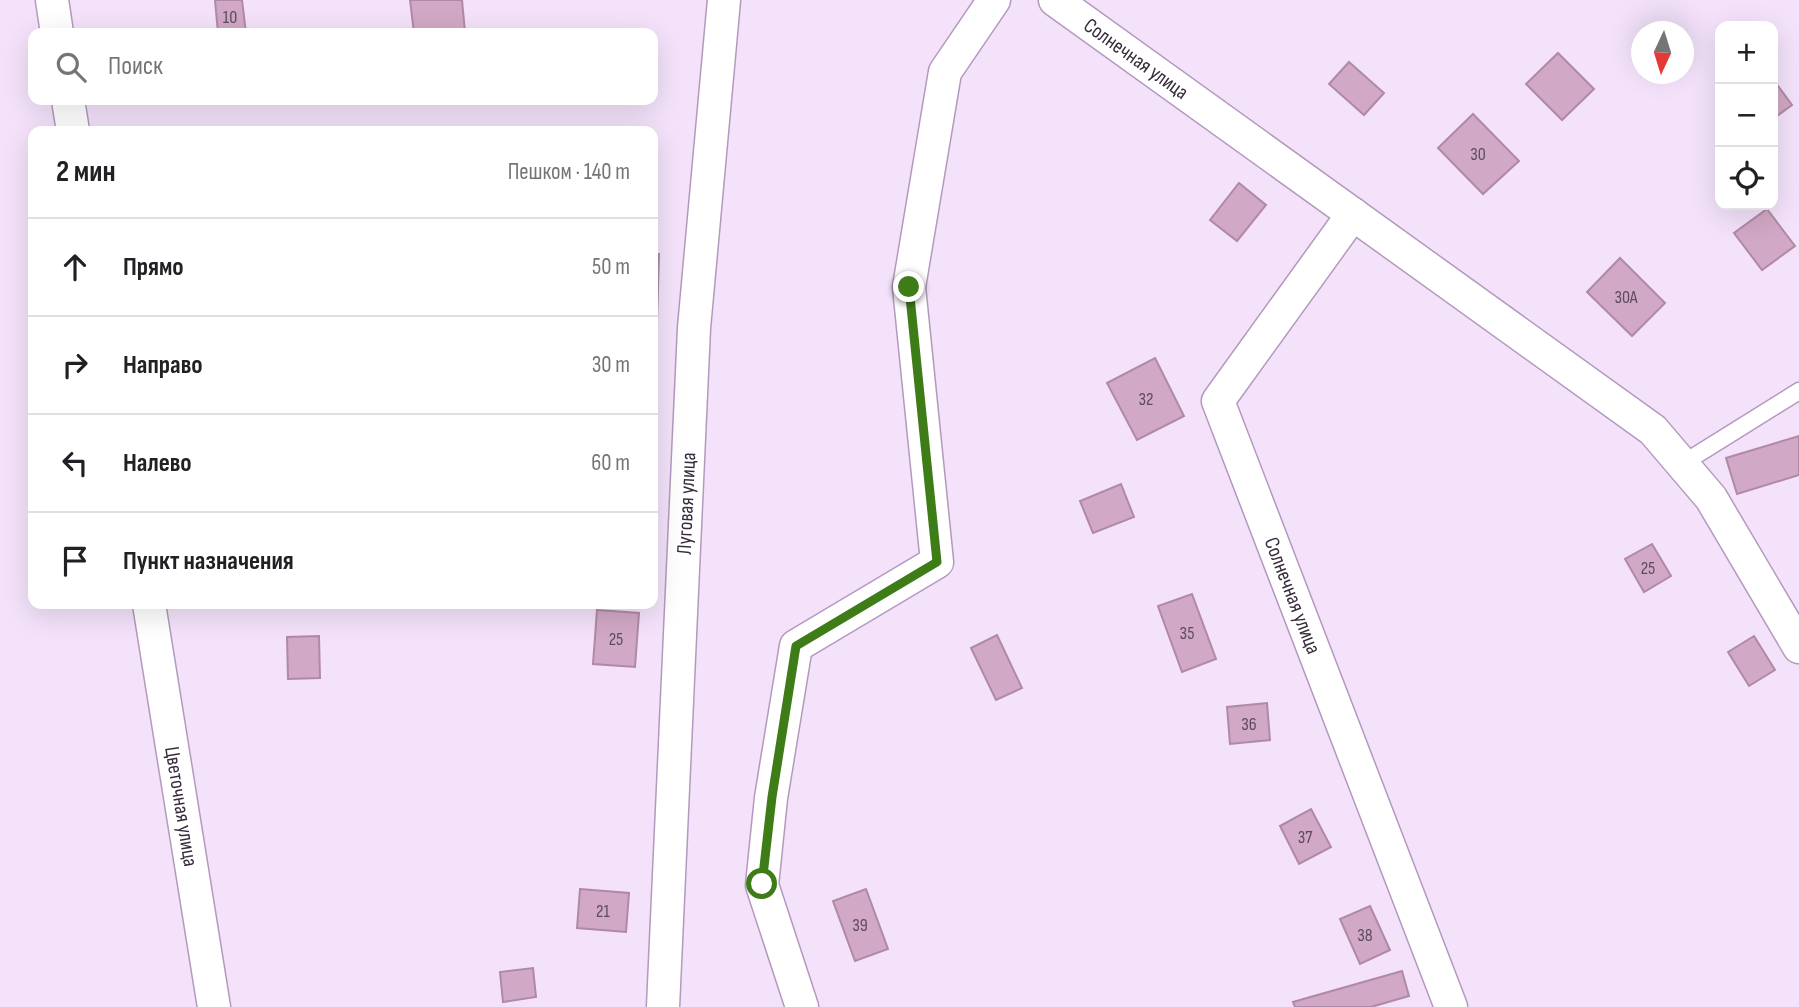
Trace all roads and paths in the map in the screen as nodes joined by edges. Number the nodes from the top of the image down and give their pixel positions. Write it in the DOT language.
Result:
graph roads {
  1 [pos="52,0"];
  2 [pos="724,0"];
  3 [pos="994,0"];
  4 [pos="1055,0"];
  5 [pos="56,28"];
  6 [pos="69,105"];
  7 [pos="72,126"];
  8 [pos="1353,214"];
  9 [pos="1799,391"];
  10 [pos="1682,464"];
  11 [pos="150,609"];
  12 [pos="1799,647"];
  13 [pos="214,1007"];
  14 [pos="663,1007"];
  15 [pos="802,1007"];
  16 [pos="1451,1007"];
  1 -- 5 [label="street"];
  2 -- 14 [label="street, Луговая улица"];
  3 -- 15 [label="street"];
  4 -- 8 [label="street, Солнечная улица"];
  6 -- 7 [label="street"];
  8 -- 10 [label="street, Солнечная улица"];
  8 -- 16 [label="street, Солнечная улица"];
  9 -- 10 [label="lane"];
  10 -- 12 [label="street, Солнечная улица"];
  11 -- 13 [label="street, Цветочная улица"];
}
